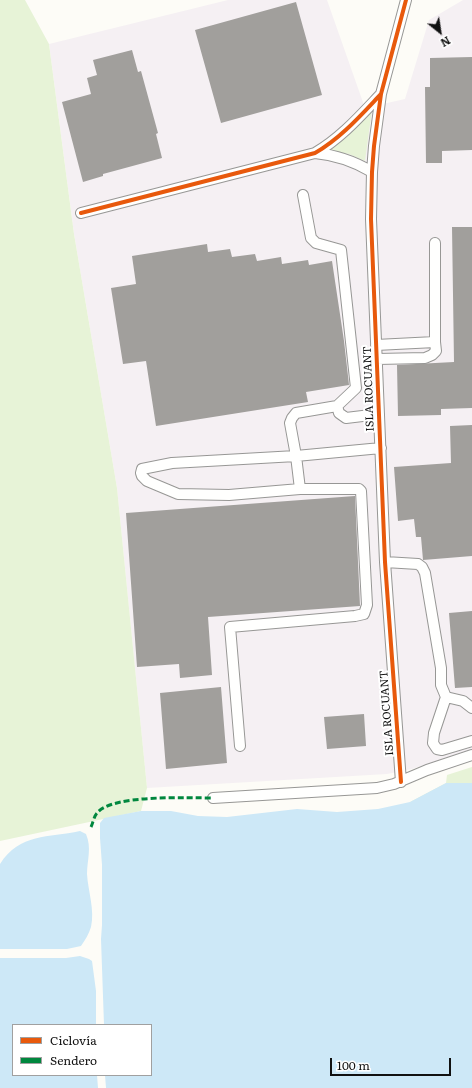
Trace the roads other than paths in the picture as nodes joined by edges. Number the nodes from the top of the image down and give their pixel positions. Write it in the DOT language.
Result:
graph roads {
  1 [pos="406,0"];
  2 [pos="382,94"];
  3 [pos="315,152"];
  4 [pos="372,172"];
  5 [pos="303,195"];
  6 [pos="81,214"];
  7 [pos="435,242"];
  8 [pos="435,342"];
  9 [pos="376,345"];
  10 [pos="377,358"];
  11 [pos="337,406"];
  12 [pos="379,414"];
  13 [pos="381,448"];
  14 [pos="296,456"];
  15 [pos="300,489"];
  16 [pos="385,562"];
  17 [pos="446,697"];
  18 [pos="472,708"];
  19 [pos="472,741"];
  20 [pos="240,746"];
  21 [pos="472,755"];
  22 [pos="401,782"];
  23 [pos="213,798"];
  1 -- 2 [label="street, ISLA ROCUANT"];
  2 -- 3 [label="street"];
  2 -- 4 [label="street, ISLA ROCUANT"];
  3 -- 4 [label="street"];
  3 -- 6 [label="street"];
  4 -- 9 [label="street, ISLA ROCUANT"];
  5 -- 11 [label="street"];
  7 -- 8 [label="street"];
  8 -- 9 [label="street"];
  8 -- 10 [label="street"];
  9 -- 10 [label="street, ISLA ROCUANT"];
  10 -- 12 [label="street, ISLA ROCUANT"];
  11 -- 12 [label="street"];
  11 -- 14 [label="street"];
  12 -- 13 [label="street, ISLA ROCUANT"];
  13 -- 14 [label="street"];
  13 -- 16 [label="street, ISLA ROCUANT"];
  14 -- 15 [label="street"];
  14 -- 15 [label="street"];
  15 -- 20 [label="street"];
  16 -- 17 [label="street"];
  16 -- 22 [label="street, ISLA ROCUANT"];
  17 -- 18 [label="street"];
  17 -- 19 [label="street"];
  21 -- 22 [label="street"];
  22 -- 23 [label="street"];
}
